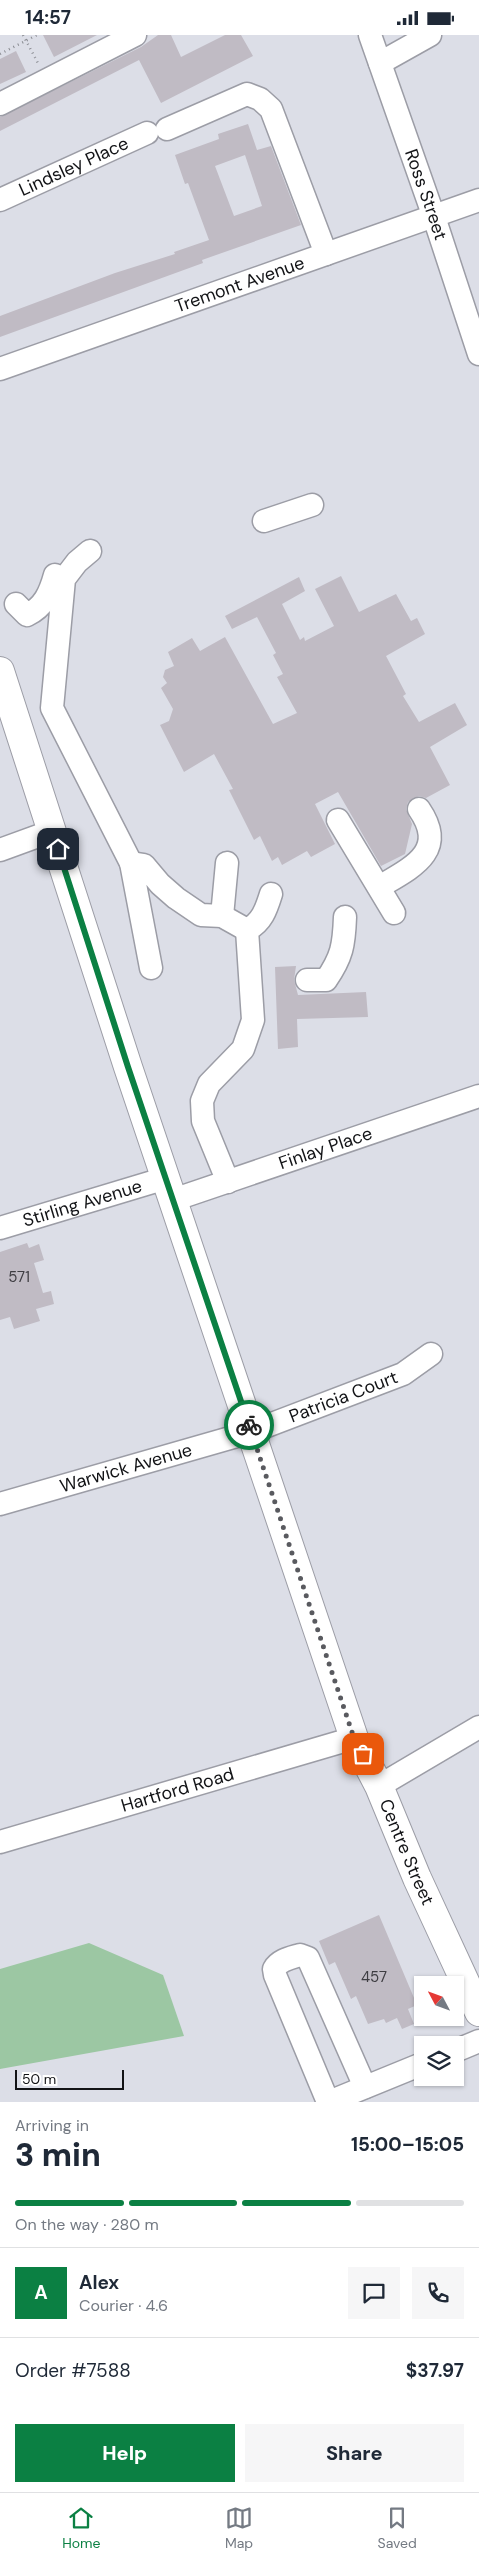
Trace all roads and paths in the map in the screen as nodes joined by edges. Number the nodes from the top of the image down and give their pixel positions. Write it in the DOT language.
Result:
graph roads {
  1 [pos="23,35"];
  2 [pos="37,35"];
  3 [pos="134,35"];
  4 [pos="370,35"];
  5 [pos="430,35"];
  6 [pos="26,41"];
  7 [pos="0,54"];
  8 [pos="380,63"];
  9 [pos="40,66"];
  10 [pos="0,104"];
  11 [pos="0,200"];
  12 [pos="479,200"];
  13 [pos="434,217"];
  14 [pos="326,255"];
  15 [pos="479,354"];
  16 [pos="0,369"];
  17 [pos="312,505"];
  18 [pos="264,521"];
  19 [pos="90,551"];
  20 [pos="55,575"];
  21 [pos="57,642"];
  22 [pos="0,671"];
  23 [pos="419,809"];
  24 [pos="338,820"];
  25 [pos="52,831"];
  26 [pos="0,849"];
  27 [pos="131,863"];
  28 [pos="227,863"];
  29 [pos="379,887"];
  30 [pos="271,894"];
  31 [pos="394,913"];
  32 [pos="222,916"];
  33 [pos="345,917"];
  34 [pos="247,930"];
  35 [pos="151,968"];
  36 [pos="308,980"];
  37 [pos="479,1096"];
  38 [pos="228,1182"];
  39 [pos="170,1189"];
  40 [pos="0,1228"];
  41 [pos="431,1354"];
  42 [pos="251,1432"];
  43 [pos="0,1504"];
  44 [pos="479,1727"];
  45 [pos="354,1738"];
  46 [pos="379,1786"];
  47 [pos="0,1842"];
  48 [pos="479,2012"];
  49 [pos="479,2041"];
  50 [pos="464,2047"];
  51 [pos="414,2067"];
  52 [pos="365,2087"];
  53 [pos="329,2102"];
  1 -- 6 [label="path"];
  2 -- 6 [label="path"];
  3 -- 10 [label="street"];
  4 -- 8 [label="street, Ross Street"];
  5 -- 8 [label="street"];
  6 -- 7 [label="path"];
  6 -- 9 [label="path"];
  8 -- 13 [label="street, Ross Street"];
  11 -- 14 [label="street, Lindsley Place"];
  12 -- 13 [label="street, Tremont Avenue"];
  13 -- 14 [label="street, Tremont Avenue"];
  13 -- 15 [label="street, Ross Street"];
  14 -- 16 [label="street, Tremont Avenue"];
  17 -- 18 [label="street"];
  19 -- 21 [label="street"];
  20 -- 21 [label="street"];
  21 -- 27 [label="street"];
  22 -- 25 [label="main road, Centre Street"];
  23 -- 29 [label="street"];
  24 -- 29 [label="street"];
  25 -- 26 [label="street"];
  25 -- 39 [label="main road, Centre Street"];
  27 -- 32 [label="street"];
  27 -- 35 [label="street"];
  28 -- 32 [label="street"];
  29 -- 31 [label="street"];
  30 -- 34 [label="street"];
  32 -- 34 [label="street"];
  33 -- 36 [label="street"];
  34 -- 38 [label="street"];
  37 -- 38 [label="street, Finlay Place"];
  38 -- 39 [label="street, Finlay Place"];
  39 -- 40 [label="street, Stirling Avenue"];
  39 -- 42 [label="main road, Centre Street"];
  41 -- 42 [label="street, Patricia Court"];
  42 -- 43 [label="street, Warwick Avenue"];
  42 -- 45 [label="main road, Centre Street"];
  44 -- 46 [label="street"];
  45 -- 46 [label="main road, Centre Street"];
  45 -- 47 [label="street, Hartford Road"];
  46 -- 48 [label="main road, Centre Street"];
  49 -- 50 [label="street"];
  51 -- 52 [label="street"];
  52 -- 53 [label="street"];
  52 -- 53 [label="street"];
}
